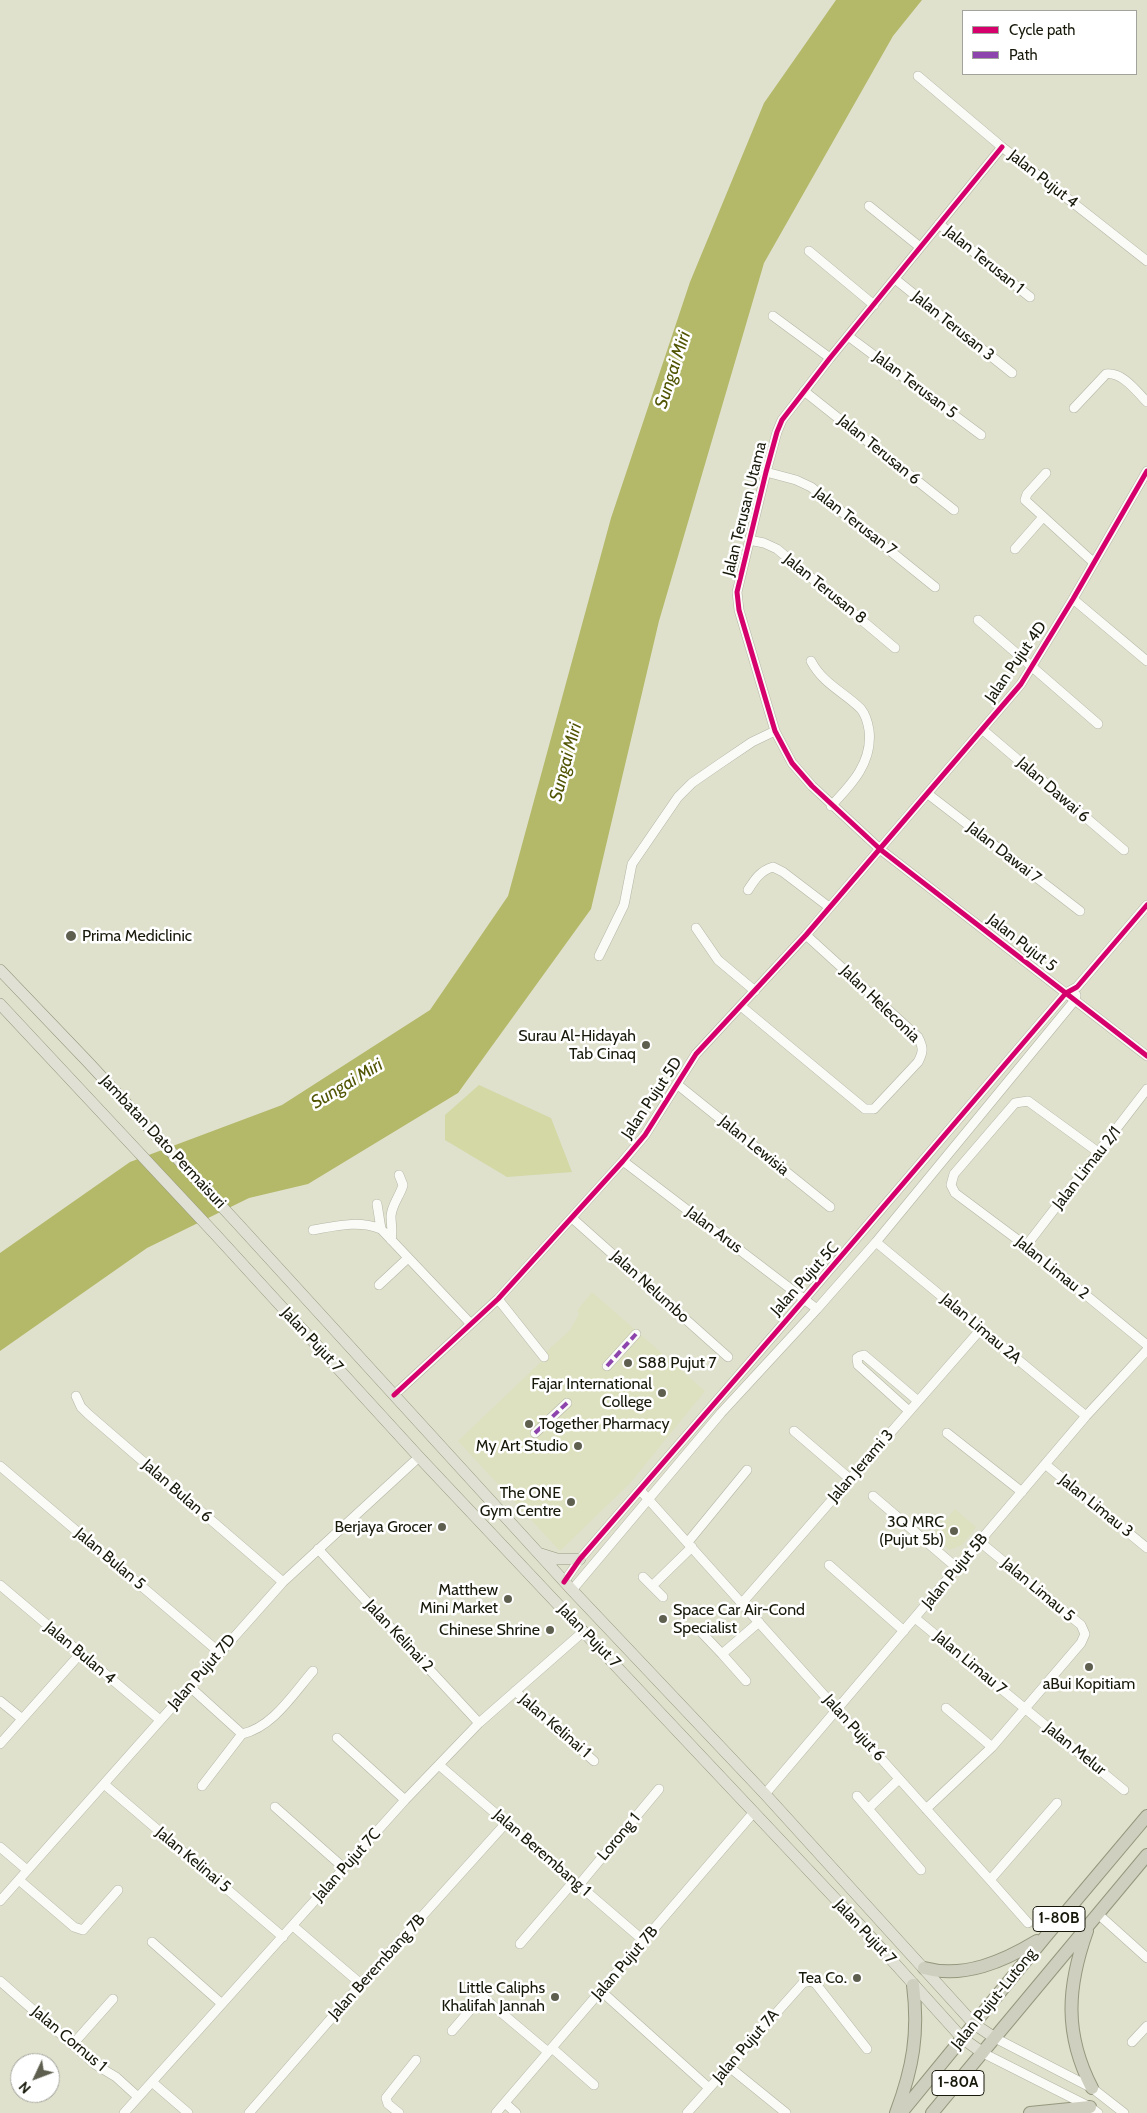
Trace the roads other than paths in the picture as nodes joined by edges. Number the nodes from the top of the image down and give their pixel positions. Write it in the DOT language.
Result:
graph roads {
  1 [pos="918,76"];
  2 [pos="1002,146"];
  3 [pos="869,206"];
  4 [pos="939,224"];
  5 [pos="920,247"];
  6 [pos="809,251"];
  7 [pos="1147,261"];
  8 [pos="895,279"];
  9 [pos="1030,297"];
  10 [pos="874,305"];
  11 [pos="773,316"];
  12 [pos="848,336"];
  13 [pos="830,358"];
  14 [pos="1012,373"];
  15 [pos="804,390"];
  16 [pos="1147,402"];
  17 [pos="1074,408"];
  18 [pos="981,435"];
  19 [pos="1147,471"];
  20 [pos="766,472"];
  21 [pos="1046,473"];
  22 [pos="954,510"];
  23 [pos="1043,517"];
  24 [pos="749,540"];
  25 [pos="1015,549"];
  26 [pos="1093,562"];
  27 [pos="935,586"];
  28 [pos="1073,599"];
  29 [pos="978,620"];
  30 [pos="895,648"];
  31 [pos="1147,661"];
  32 [pos="812,662"];
  33 [pos="1032,667"];
  34 [pos="1098,724"];
  35 [pos="983,730"];
  36 [pos="775,731"];
  37 [pos="928,794"];
  38 [pos="831,806"];
  39 [pos="881,850"];
  40 [pos="1124,850"];
  41 [pos="748,890"];
  42 [pos="1147,905"];
  43 [pos="829,908"];
  44 [pos="1080,911"];
  45 [pos="696,928"];
  46 [pos="806,935"];
  47 [pos="599,956"];
  48 [pos="0,970"];
  49 [pos="1077,987"];
  50 [pos="755,991"];
  51 [pos="1066,993"];
  52 [pos="1075,1000"];
  53 [pos="0,1004"];
  54 [pos="742,1007"];
  55 [pos="1147,1056"];
  56 [pos="678,1085"];
  57 [pos="1147,1089"];
  58 [pos="1098,1152"];
  59 [pos="623,1161"];
  60 [pos="399,1176"];
  61 [pos="377,1204"];
  62 [pos="830,1206"];
  63 [pos="572,1218"];
  64 [pos="238,1224"];
  65 [pos="381,1229"];
  66 [pos="313,1230"];
  67 [pos="215,1234"];
  68 [pos="391,1240"];
  69 [pos="876,1242"];
  70 [pos="1026,1246"];
  71 [pos="408,1258"];
  72 [pos="379,1285"];
  73 [pos="498,1299"];
  74 [pos="804,1299"];
  75 [pos="817,1310"];
  76 [pos="471,1324"];
  77 [pos="981,1329"];
  78 [pos="636,1334"];
  79 [pos="1147,1345"];
  80 [pos="1147,1350"];
  81 [pos="544,1357"];
  82 [pos="728,1357"];
  83 [pos="608,1366"];
  84 [pos="394,1395"];
  85 [pos="76,1396"];
  86 [pos="918,1401"];
  87 [pos="567,1403"];
  88 [pos="712,1405"];
  89 [pos="909,1411"];
  90 [pos="722,1413"];
  91 [pos="1086,1416"];
  92 [pos="794,1431"];
  93 [pos="535,1433"];
  94 [pos="947,1433"];
  95 [pos="419,1457"];
  96 [pos="1045,1464"];
  97 [pos="0,1466"];
  98 [pos="747,1470"];
  99 [pos="850,1479"];
  100 [pos="640,1490"];
  101 [pos="1022,1492"];
  102 [pos="873,1496"];
  103 [pos="650,1500"];
  104 [pos="614,1520"];
  105 [pos="624,1528"];
  106 [pos="980,1542"];
  107 [pos="690,1545"];
  108 [pos="1147,1548"];
  109 [pos="318,1549"];
  110 [pos="539,1553"];
  111 [pos="580,1559"];
  112 [pos="829,1565"];
  113 [pos="957,1568"];
  114 [pos="643,1577"];
  115 [pos="283,1582"];
  116 [pos="0,1585"];
  117 [pos="568,1586"];
  118 [pos="652,1586"];
  119 [pos="663,1597"];
  120 [pos="742,1603"];
  121 [pos="915,1618"];
  122 [pos="759,1622"];
  123 [pos="584,1631"];
  124 [pos="904,1631"];
  125 [pos="702,1633"];
  126 [pos="219,1652"];
  127 [pos="80,1654"];
  128 [pos="722,1654"];
  129 [pos="314,1671"];
  130 [pos="746,1681"];
  131 [pos="635,1685"];
  132 [pos="190,1687"];
  133 [pos="516,1691"];
  134 [pos="0,1700"];
  135 [pos="946,1708"];
  136 [pos="1026,1709"];
  137 [pos="838,1710"];
  138 [pos="21,1718"];
  139 [pos="160,1720"];
  140 [pos="479,1723"];
  141 [pos="242,1734"];
  142 [pos="337,1738"];
  143 [pos="0,1744"];
  144 [pos="992,1747"];
  145 [pos="594,1761"];
  146 [pos="439,1765"];
  147 [pos="899,1778"];
  148 [pos="104,1784"];
  149 [pos="202,1786"];
  150 [pos="659,1789"];
  151 [pos="1124,1790"];
  152 [pos="765,1794"];
  153 [pos="857,1796"];
  154 [pos="405,1800"];
  155 [pos="1057,1803"];
  156 [pos="275,1807"];
  157 [pos="868,1808"];
  158 [pos="926,1809"];
  159 [pos="754,1812"];
  160 [pos="1147,1816"];
  161 [pos="506,1822"];
  162 [pos="0,1847"];
  163 [pos="1147,1855"];
  164 [pos="344,1868"];
  165 [pos="27,1870"];
  166 [pos="921,1870"];
  167 [pos="19,1880"];
  168 [pos="990,1880"];
  169 [pos="577,1883"];
  170 [pos="118,1890"];
  171 [pos="0,1901"];
  172 [pos="1093,1919"];
  173 [pos="1028,1923"];
  174 [pos="294,1926"];
  175 [pos="1046,1936"];
  176 [pos="283,1937"];
  177 [pos="644,1941"];
  178 [pos="152,1942"];
  179 [pos="520,1944"];
  180 [pos="1147,1958"];
  181 [pos="924,1968"];
  182 [pos="0,1981"];
  183 [pos="361,1984"];
  184 [pos="913,1985"];
  185 [pos="601,1991"];
  186 [pos="113,1998"];
  187 [pos="222,2004"];
  188 [pos="974,2024"];
  189 [pos="1147,2026"];
  190 [pos="452,2031"];
  191 [pos="962,2038"];
  192 [pos="995,2038"];
  193 [pos="1132,2042"];
  194 [pos="73,2044"];
  195 [pos="867,2049"];
  196 [pos="550,2050"];
  197 [pos="983,2053"];
  198 [pos="416,2060"];
  199 [pos="728,2066"];
  200 [pos="152,2082"];
  201 [pos="594,2085"];
  202 [pos="709,2088"];
  203 [pos="1092,2088"];
  204 [pos="138,2097"];
  205 [pos="505,2103"];
  206 [pos="1094,2110"];
  207 [pos="124,2113"];
  208 [pos="188,2113"];
  209 [pos="248,2113"];
  210 [pos="399,2113"];
  211 [pos="496,2113"];
  212 [pos="516,2113"];
  213 [pos="687,2113"];
  214 [pos="786,2113"];
  215 [pos="896,2113"];
  216 [pos="901,2113"];
  217 [pos="932,2113"];
  218 [pos="1030,2113"];
  219 [pos="1124,2113"];
  1 -- 2 [label="street, Jalan Pujut 4"];
  2 -- 4 [label="street, Jalan Terusan Utama"];
  2 -- 7 [label="street, Jalan Pujut 4"];
  3 -- 5 [label="street"];
  4 -- 5 [label="street, Jalan Terusan Utama"];
  4 -- 9 [label="street, Jalan Terusan 1"];
  5 -- 8 [label="street, Jalan Terusan Utama"];
  6 -- 10 [label="street"];
  8 -- 10 [label="street, Jalan Terusan Utama"];
  8 -- 14 [label="street, Jalan Terusan 3"];
  10 -- 12 [label="street, Jalan Terusan Utama"];
  11 -- 13 [label="street"];
  12 -- 13 [label="street, Jalan Terusan Utama"];
  12 -- 18 [label="street, Jalan Terusan 5"];
  13 -- 15 [label="street, Jalan Terusan Utama"];
  15 -- 20 [label="street, Jalan Terusan Utama"];
  15 -- 22 [label="street, Jalan Terusan 6"];
  16 -- 17 [label="street"];
  19 -- 26 [label="street, Jalan Pujut 4D"];
  20 -- 24 [label="street, Jalan Terusan Utama"];
  20 -- 27 [label="street, Jalan Terusan 7"];
  21 -- 23 [label="street"];
  23 -- 25 [label="street"];
  23 -- 26 [label="street"];
  24 -- 30 [label="street, Jalan Terusan 8"];
  24 -- 36 [label="street, Jalan Terusan Utama"];
  26 -- 28 [label="street, Jalan Pujut 4D"];
  28 -- 31 [label="street"];
  28 -- 33 [label="street, Jalan Pujut 4D"];
  29 -- 33 [label="street"];
  32 -- 38 [label="street"];
  33 -- 34 [label="street"];
  33 -- 35 [label="street, Jalan Pujut 4D"];
  35 -- 37 [label="street, Jalan Pujut 4D"];
  35 -- 40 [label="street, Jalan Dawai 6"];
  36 -- 38 [label="street, Jalan Terusan Utama"];
  36 -- 47 [label="street"];
  37 -- 39 [label="street, Jalan Pujut 4D"];
  37 -- 44 [label="street, Jalan Dawai 7"];
  38 -- 39 [label="street, Jalan Terusan Utama"];
  39 -- 43 [label="street, Jalan Pujut 5D"];
  39 -- 51 [label="street, Jalan Pujut 5"];
  41 -- 43 [label="street"];
  42 -- 49 [label="street"];
  43 -- 46 [label="street, Jalan Pujut 5D"];
  45 -- 50 [label="street"];
  46 -- 50 [label="street, Jalan Pujut 5D"];
  46 -- 54 [label="street, Jalan Heleconia"];
  48 -- 64 [label="main road, Jambatan Dato Permaisuri"];
  49 -- 51 [label="street"];
  49 -- 52 [label="street"];
  50 -- 54 [label="street, Jalan Pujut 5D"];
  51 -- 52 [label="street, Jalan Pujut 5"];
  51 -- 74 [label="street, Jalan Pujut 5C"];
  52 -- 55 [label="street, Jalan Pujut 5"];
  52 -- 69 [label="street, Jalan Pujut 5C"];
  53 -- 67 [label="main road, Jambatan Dato Permaisuri"];
  54 -- 56 [label="street, Jalan Pujut 5D"];
  56 -- 59 [label="street, Jalan Pujut 5D"];
  56 -- 62 [label="street, Jalan Lewisia"];
  57 -- 58 [label="street, Jalan Limau 2/1"];
  58 -- 70 [label="street, Jalan Limau 2/1"];
  58 -- 70 [label="street, Jalan Limau 2"];
  59 -- 63 [label="street, Jalan Pujut 5D"];
  59 -- 74 [label="street, Jalan Arus"];
  60 -- 68 [label="street"];
  61 -- 65 [label="street"];
  63 -- 73 [label="street, Jalan Pujut 5D"];
  63 -- 82 [label="street, Jalan Nelumbo"];
  64 -- 84 [label="main road, Jalan Pujut 7"];
  65 -- 66 [label="street"];
  65 -- 68 [label="street"];
  67 -- 95 [label="main road, Jalan Pujut 7"];
  68 -- 71 [label="street"];
  69 -- 75 [label="street, Jalan Pujut 5C"];
  69 -- 77 [label="street, Jalan Limau 2A"];
  70 -- 79 [label="street, Jalan Limau 2"];
  71 -- 72 [label="street"];
  71 -- 76 [label="street"];
  73 -- 76 [label="street, Jalan Pujut 5D"];
  73 -- 81 [label="street"];
  74 -- 75 [label="street, Jalan Arus"];
  74 -- 88 [label="street, Jalan Pujut 5C"];
  75 -- 90 [label="street, Jalan Pujut 5C"];
  76 -- 84 [label="street, Jalan Pujut 5D"];
  77 -- 86 [label="street, Jalan Jerami 3"];
  77 -- 91 [label="street, Jalan Limau 2A"];
  78 -- 83 [label="street"];
  80 -- 91 [label="street, Jalan Pujut 5B"];
  84 -- 110 [label="main road, Jalan Pujut 7"];
  85 -- 115 [label="street, Jalan Bulan 6"];
  86 -- 89 [label="street, Jalan Jerami 3"];
  86 -- 89 [label="street"];
  87 -- 93 [label="street"];
  88 -- 90 [label="street"];
  88 -- 100 [label="street, Jalan Pujut 5C"];
  89 -- 99 [label="street, Jalan Jerami 3"];
  90 -- 103 [label="street, Jalan Pujut 5C"];
  91 -- 96 [label="street, Jalan Pujut 5B"];
  92 -- 99 [label="street"];
  94 -- 101 [label="street"];
  95 -- 109 [label="street, Jalan Pujut 7D"];
  95 -- 123 [label="main road, Jalan Pujut 7"];
  96 -- 101 [label="street, Jalan Pujut 5B"];
  96 -- 108 [label="street, Jalan Limau 3"];
  97 -- 126 [label="street, Jalan Bulan 5"];
  98 -- 107 [label="street"];
  99 -- 120 [label="street, Jalan Jerami 3"];
  100 -- 103 [label="street, Jalan Pujut 6"];
  100 -- 104 [label="street, Jalan Pujut 5C"];
  101 -- 106 [label="street, Jalan Pujut 5B"];
  102 -- 113 [label="street"];
  103 -- 105 [label="street, Jalan Pujut 5C"];
  103 -- 107 [label="street, Jalan Pujut 6"];
  104 -- 105 [label="street"];
  104 -- 111 [label="street, Jalan Pujut 5C"];
  105 -- 117 [label="street, Jalan Pujut 5C"];
  106 -- 113 [label="street, Jalan Pujut 5B"];
  106 -- 136 [label="street, Jalan Limau 5"];
  107 -- 118 [label="street"];
  107 -- 120 [label="street, Jalan Pujut 6"];
  109 -- 115 [label="street, Jalan Pujut 7D"];
  109 -- 140 [label="street, Jalan Kelinai 2"];
  110 -- 111 [label="main road"];
  110 -- 117 [label="main road, Jalan Pujut 7"];
  111 -- 117 [label="street, Jalan Pujut 5C"];
  112 -- 124 [label="street"];
  113 -- 121 [label="street, Jalan Pujut 5B"];
  114 -- 118 [label="street"];
  115 -- 126 [label="street, Jalan Pujut 7D"];
  116 -- 127 [label="street, Jalan Bulan 4"];
  117 -- 131 [label="main road"];
  117 -- 152 [label="main road, Jalan Pujut 7"];
  118 -- 119 [label="street"];
  120 -- 122 [label="street, Jalan Pujut 6"];
  121 -- 124 [label="street, Jalan Pujut 5B"];
  121 -- 136 [label="street, Jalan Limau 7"];
  122 -- 128 [label="street"];
  122 -- 137 [label="street, Jalan Pujut 6"];
  123 -- 131 [label="main road, Jalan Pujut 7"];
  123 -- 133 [label="street, Jalan Pujut 7C"];
  124 -- 137 [label="street, Jalan Pujut 5B"];
  125 -- 128 [label="street"];
  126 -- 132 [label="street, Jalan Pujut 7D"];
  127 -- 138 [label="street"];
  127 -- 139 [label="street, Jalan Bulan 4"];
  128 -- 130 [label="street"];
  129 -- 141 [label="street"];
  131 -- 159 [label="main road, Jalan Pujut 7"];
  132 -- 139 [label="street, Jalan Pujut 7D"];
  132 -- 141 [label="street"];
  133 -- 140 [label="street, Jalan Pujut 7C"];
  133 -- 145 [label="street, Jalan Kelinai 1"];
  134 -- 138 [label="street"];
  135 -- 144 [label="street"];
  136 -- 144 [label="street"];
  136 -- 151 [label="street, Jalan Melur"];
  137 -- 147 [label="street, Jalan Pujut 6"];
  137 -- 152 [label="street, Jalan Pujut 5B"];
  138 -- 143 [label="street"];
  139 -- 148 [label="street, Jalan Pujut 7D"];
  140 -- 146 [label="street, Jalan Pujut 7C"];
  141 -- 149 [label="street"];
  142 -- 154 [label="street"];
  144 -- 158 [label="street"];
  146 -- 154 [label="street, Jalan Pujut 7C"];
  146 -- 161 [label="street, Jalan Berembang 1"];
  147 -- 157 [label="street"];
  147 -- 158 [label="street, Jalan Pujut 6"];
  148 -- 165 [label="street, Jalan Pujut 7D"];
  148 -- 176 [label="street, Jalan Kelinai 5"];
  150 -- 169 [label="street, Lorong 1"];
  152 -- 181 [label="main road, Jalan Pujut 7"];
  153 -- 157 [label="street"];
  154 -- 164 [label="street, Jalan Pujut 7C"];
  155 -- 168 [label="street"];
  156 -- 164 [label="street"];
  157 -- 166 [label="street"];
  158 -- 168 [label="street, Jalan Pujut 6"];
  159 -- 177 [label="street, Jalan Pujut 7B"];
  159 -- 184 [label="main road, Jalan Pujut 7"];
  160 -- 175 [label="highway, Jalan Pujut-Lutong / 1-80B"];
  161 -- 169 [label="street, Jalan Berembang 1"];
  161 -- 183 [label="street, Jalan Berembang 7B"];
  162 -- 165 [label="street"];
  163 -- 172 [label="highway, Jalan Pujut-Lutong / 1-80A"];
  164 -- 174 [label="street, Jalan Pujut 7C"];
  165 -- 167 [label="street, Jalan Pujut 7D"];
  167 -- 170 [label="street"];
  167 -- 171 [label="street, Jalan Pujut 7D"];
  168 -- 173 [label="street, Jalan Pujut 6"];
  169 -- 177 [label="street, Jalan Berembang 1"];
  169 -- 179 [label="street, Lorong 1"];
  172 -- 180 [label="street"];
  172 -- 192 [label="highway, Jalan Pujut-Lutong / 1-80A"];
  172 -- 203 [label="highway"];
  174 -- 176 [label="street, Jalan Pujut 7C"];
  174 -- 183 [label="street"];
  175 -- 181 [label="highway"];
  175 -- 188 [label="highway, Jalan Pujut-Lutong / 1-80B"];
  176 -- 187 [label="street, Jalan Pujut 7C"];
  177 -- 185 [label="street, Jalan Pujut 7B"];
  178 -- 187 [label="street"];
  181 -- 188 [label="main road, Jalan Pujut 7"];
  182 -- 194 [label="street, Jalan Cornus 1"];
  183 -- 209 [label="street, Jalan Berembang 7B"];
  184 -- 191 [label="main road, Jalan Pujut 7"];
  184 -- 215 [label="highway"];
  185 -- 196 [label="street, Jalan Pujut 7B"];
  185 -- 202 [label="street"];
  186 -- 194 [label="street"];
  187 -- 200 [label="street, Jalan Pujut 7C"];
  188 -- 191 [label="highway, Jalan Pujut-Lutong / 1-80B"];
  188 -- 192 [label="main road, Jalan Pujut 7"];
  189 -- 193 [label="street"];
  190 -- 196 [label="street"];
  191 -- 197 [label="main road, Jalan Pujut 7"];
  191 -- 216 [label="highway, Jalan Pujut-Lutong / 1-80B"];
  192 -- 197 [label="highway, Jalan Pujut-Lutong / 1-80A"];
  192 -- 203 [label="street"];
  194 -- 204 [label="street, Jalan Cornus 1"];
  195 -- 199 [label="street, Jalan Pujut 7A"];
  196 -- 201 [label="street"];
  196 -- 205 [label="street, Jalan Pujut 7B"];
  197 -- 206 [label="street"];
  197 -- 217 [label="highway, Jalan Pujut-Lutong / 1-80A"];
  198 -- 210 [label="street"];
  199 -- 202 [label="street, Jalan Pujut 7A"];
  199 -- 214 [label="street"];
  200 -- 204 [label="street, Jalan Pujut 7C"];
  200 -- 208 [label="street"];
  202 -- 213 [label="street, Jalan Pujut 7A"];
  203 -- 219 [label="street"];
  204 -- 207 [label="street, Jalan Pujut 7C"];
  205 -- 211 [label="street, Jalan Pujut 7B"];
  205 -- 212 [label="street"];
  206 -- 218 [label="highway"];
}
